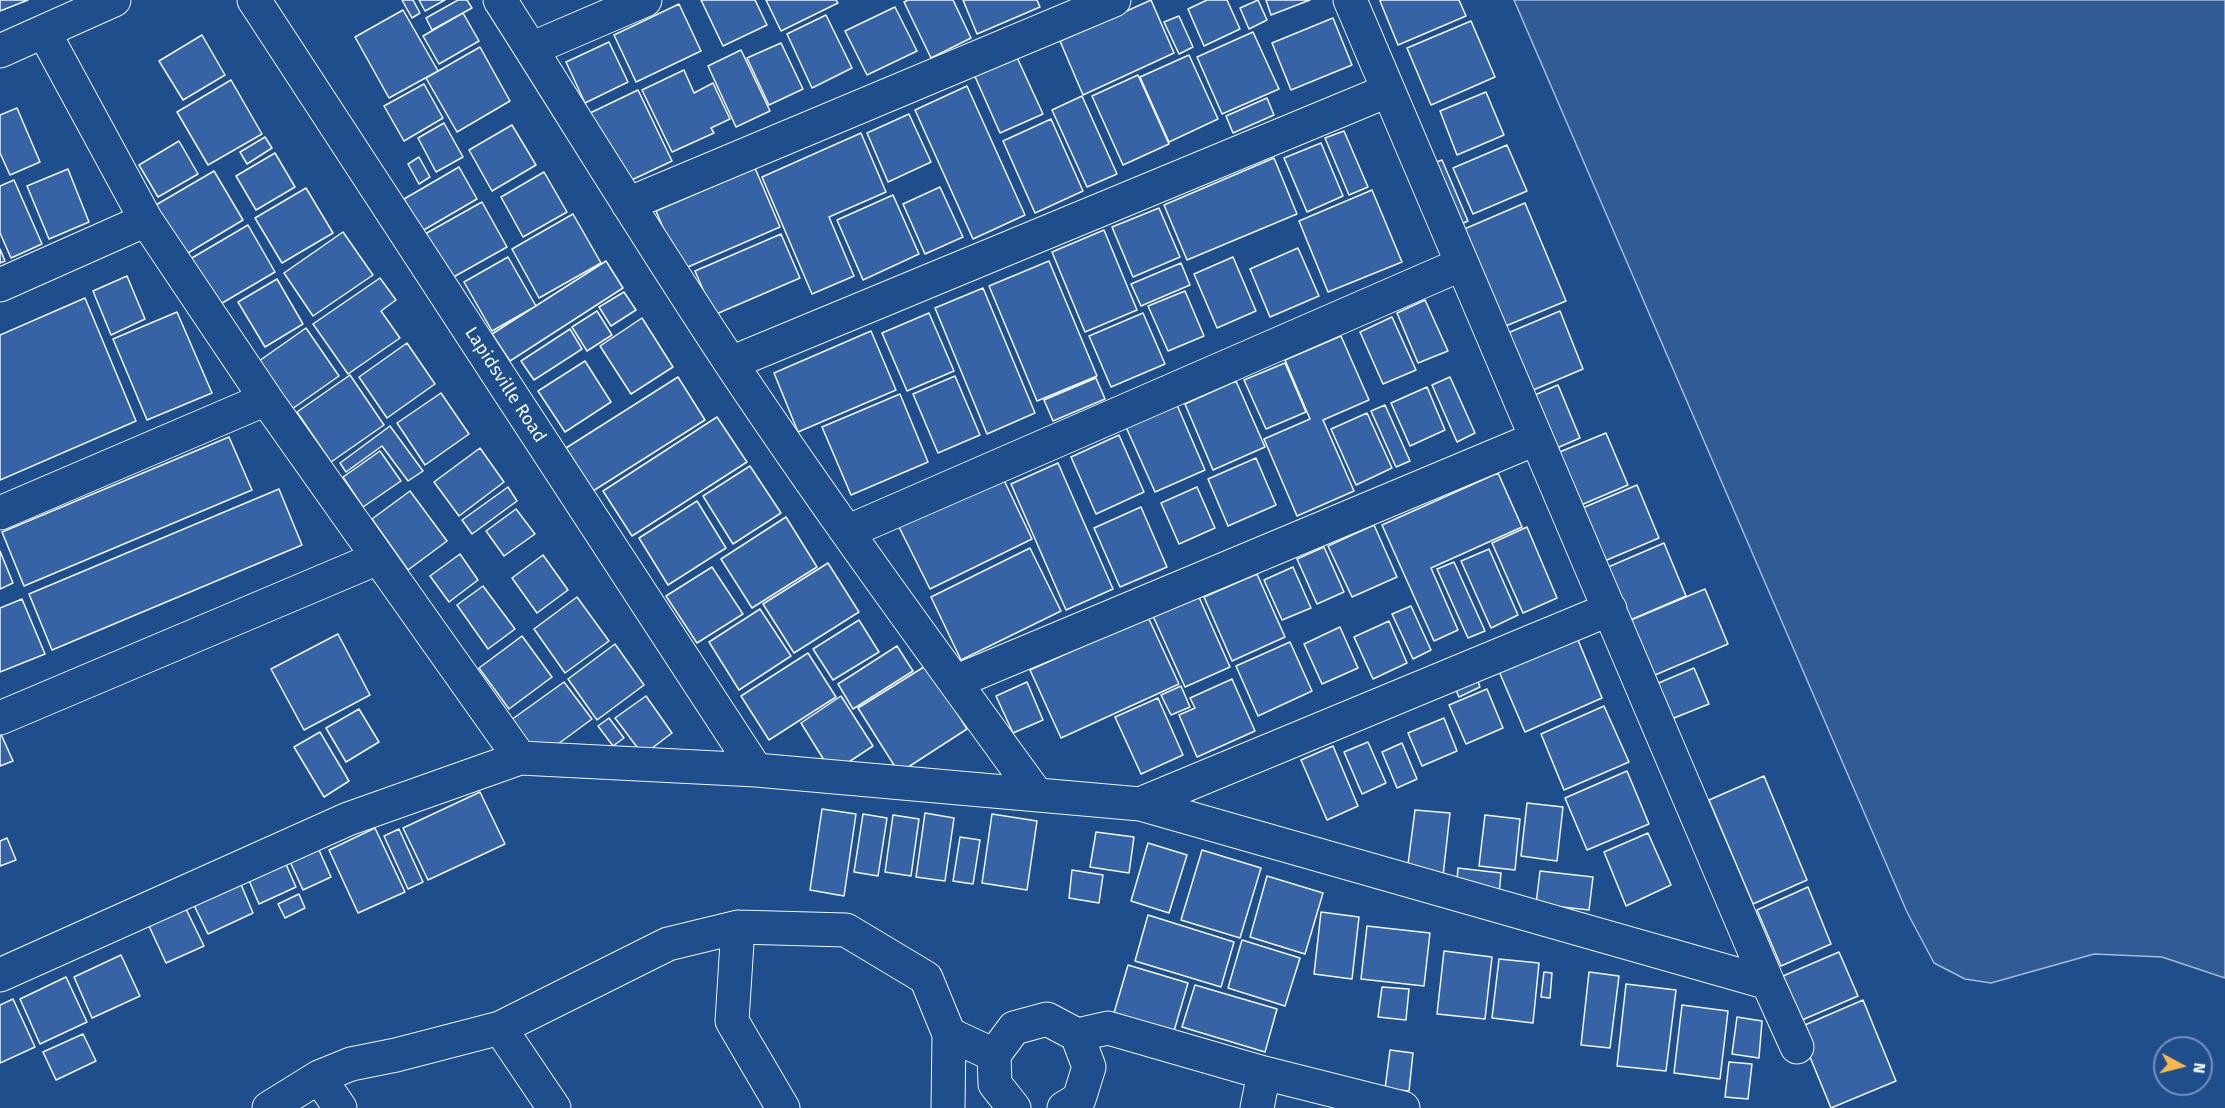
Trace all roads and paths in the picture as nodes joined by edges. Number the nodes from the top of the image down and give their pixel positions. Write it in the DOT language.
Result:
graph roads {
  1 [pos="114,0"];
  2 [pos="254,0"];
  3 [pos="500,0"];
  4 [pos="645,0"];
  5 [pos="1114,0"];
  6 [pos="1350,0"];
  7 [pos="44,32"];
  8 [pos="531,49"];
  9 [pos="0,51"];
  10 [pos="1387,91"];
  11 [pos="628,204"];
  12 [pos="146,220"];
  13 [pos="1462,264"];
  14 [pos="0,285"];
  15 [pos="731,363"];
  16 [pos="267,399"];
  17 [pos="1535,439"];
  18 [pos="0,513"];
  19 [pos="847,532"];
  20 [pos="378,558"];
  21 [pos="1610,609"];
  22 [pos="955,682"];
  23 [pos="0,718"];
  24 [pos="520,758"];
  25 [pos="756,770"];
  26 [pos="1037,795"];
  27 [pos="1140,804"];
  28 [pos="738,927"];
  29 [pos="0,975"];
  30 [pos="1768,983"];
  31 [pos="500,1028"];
  32 [pos="950,1034"];
  33 [pos="1077,1035"];
  34 [pos="1797,1047"];
  35 [pos="994,1055"];
  36 [pos="1264,1073"];
  37 [pos="319,1077"];
  38 [pos="269,1108"];
  39 [pos="340,1108"];
  40 [pos="554,1108"];
  41 [pos="783,1108"];
  42 [pos="948,1108"];
  43 [pos="1014,1108"];
  44 [pos="1064,1108"];
  45 [pos="1257,1108"];
  46 [pos="1403,1108"];
  1 -- 7 [label="street"];
  2 -- 25 [label="street, Lapidsville Road"];
  3 -- 8 [label="street"];
  4 -- 8 [label="street"];
  5 -- 11 [label="street"];
  6 -- 10 [label="street"];
  7 -- 9 [label="street"];
  7 -- 12 [label="street"];
  8 -- 11 [label="street"];
  10 -- 13 [label="street"];
  10 -- 15 [label="street"];
  11 -- 15 [label="street"];
  12 -- 14 [label="street"];
  12 -- 16 [label="street"];
  13 -- 17 [label="street"];
  13 -- 19 [label="street"];
  15 -- 19 [label="street"];
  16 -- 18 [label="street"];
  16 -- 20 [label="street"];
  17 -- 21 [label="street"];
  17 -- 22 [label="street"];
  19 -- 22 [label="street"];
  20 -- 23 [label="street"];
  20 -- 24 [label="street"];
  21 -- 27 [label="street"];
  21 -- 30 [label="street"];
  22 -- 26 [label="street"];
  24 -- 25 [label="street"];
  24 -- 29 [label="street"];
  25 -- 26 [label="street"];
  26 -- 27 [label="street"];
  27 -- 30 [label="street"];
  28 -- 31 [label="street"];
  28 -- 32 [label="street"];
  28 -- 41 [label="street"];
  30 -- 34 [label="street"];
  31 -- 37 [label="street"];
  31 -- 40 [label="street"];
  32 -- 35 [label="street"];
  32 -- 42 [label="street"];
  33 -- 35 [label="street"];
  33 -- 36 [label="street"];
  33 -- 44 [label="street"];
  35 -- 43 [label="street"];
  36 -- 45 [label="street"];
  36 -- 46 [label="street"];
  37 -- 38 [label="street"];
  37 -- 39 [label="street"];
}
